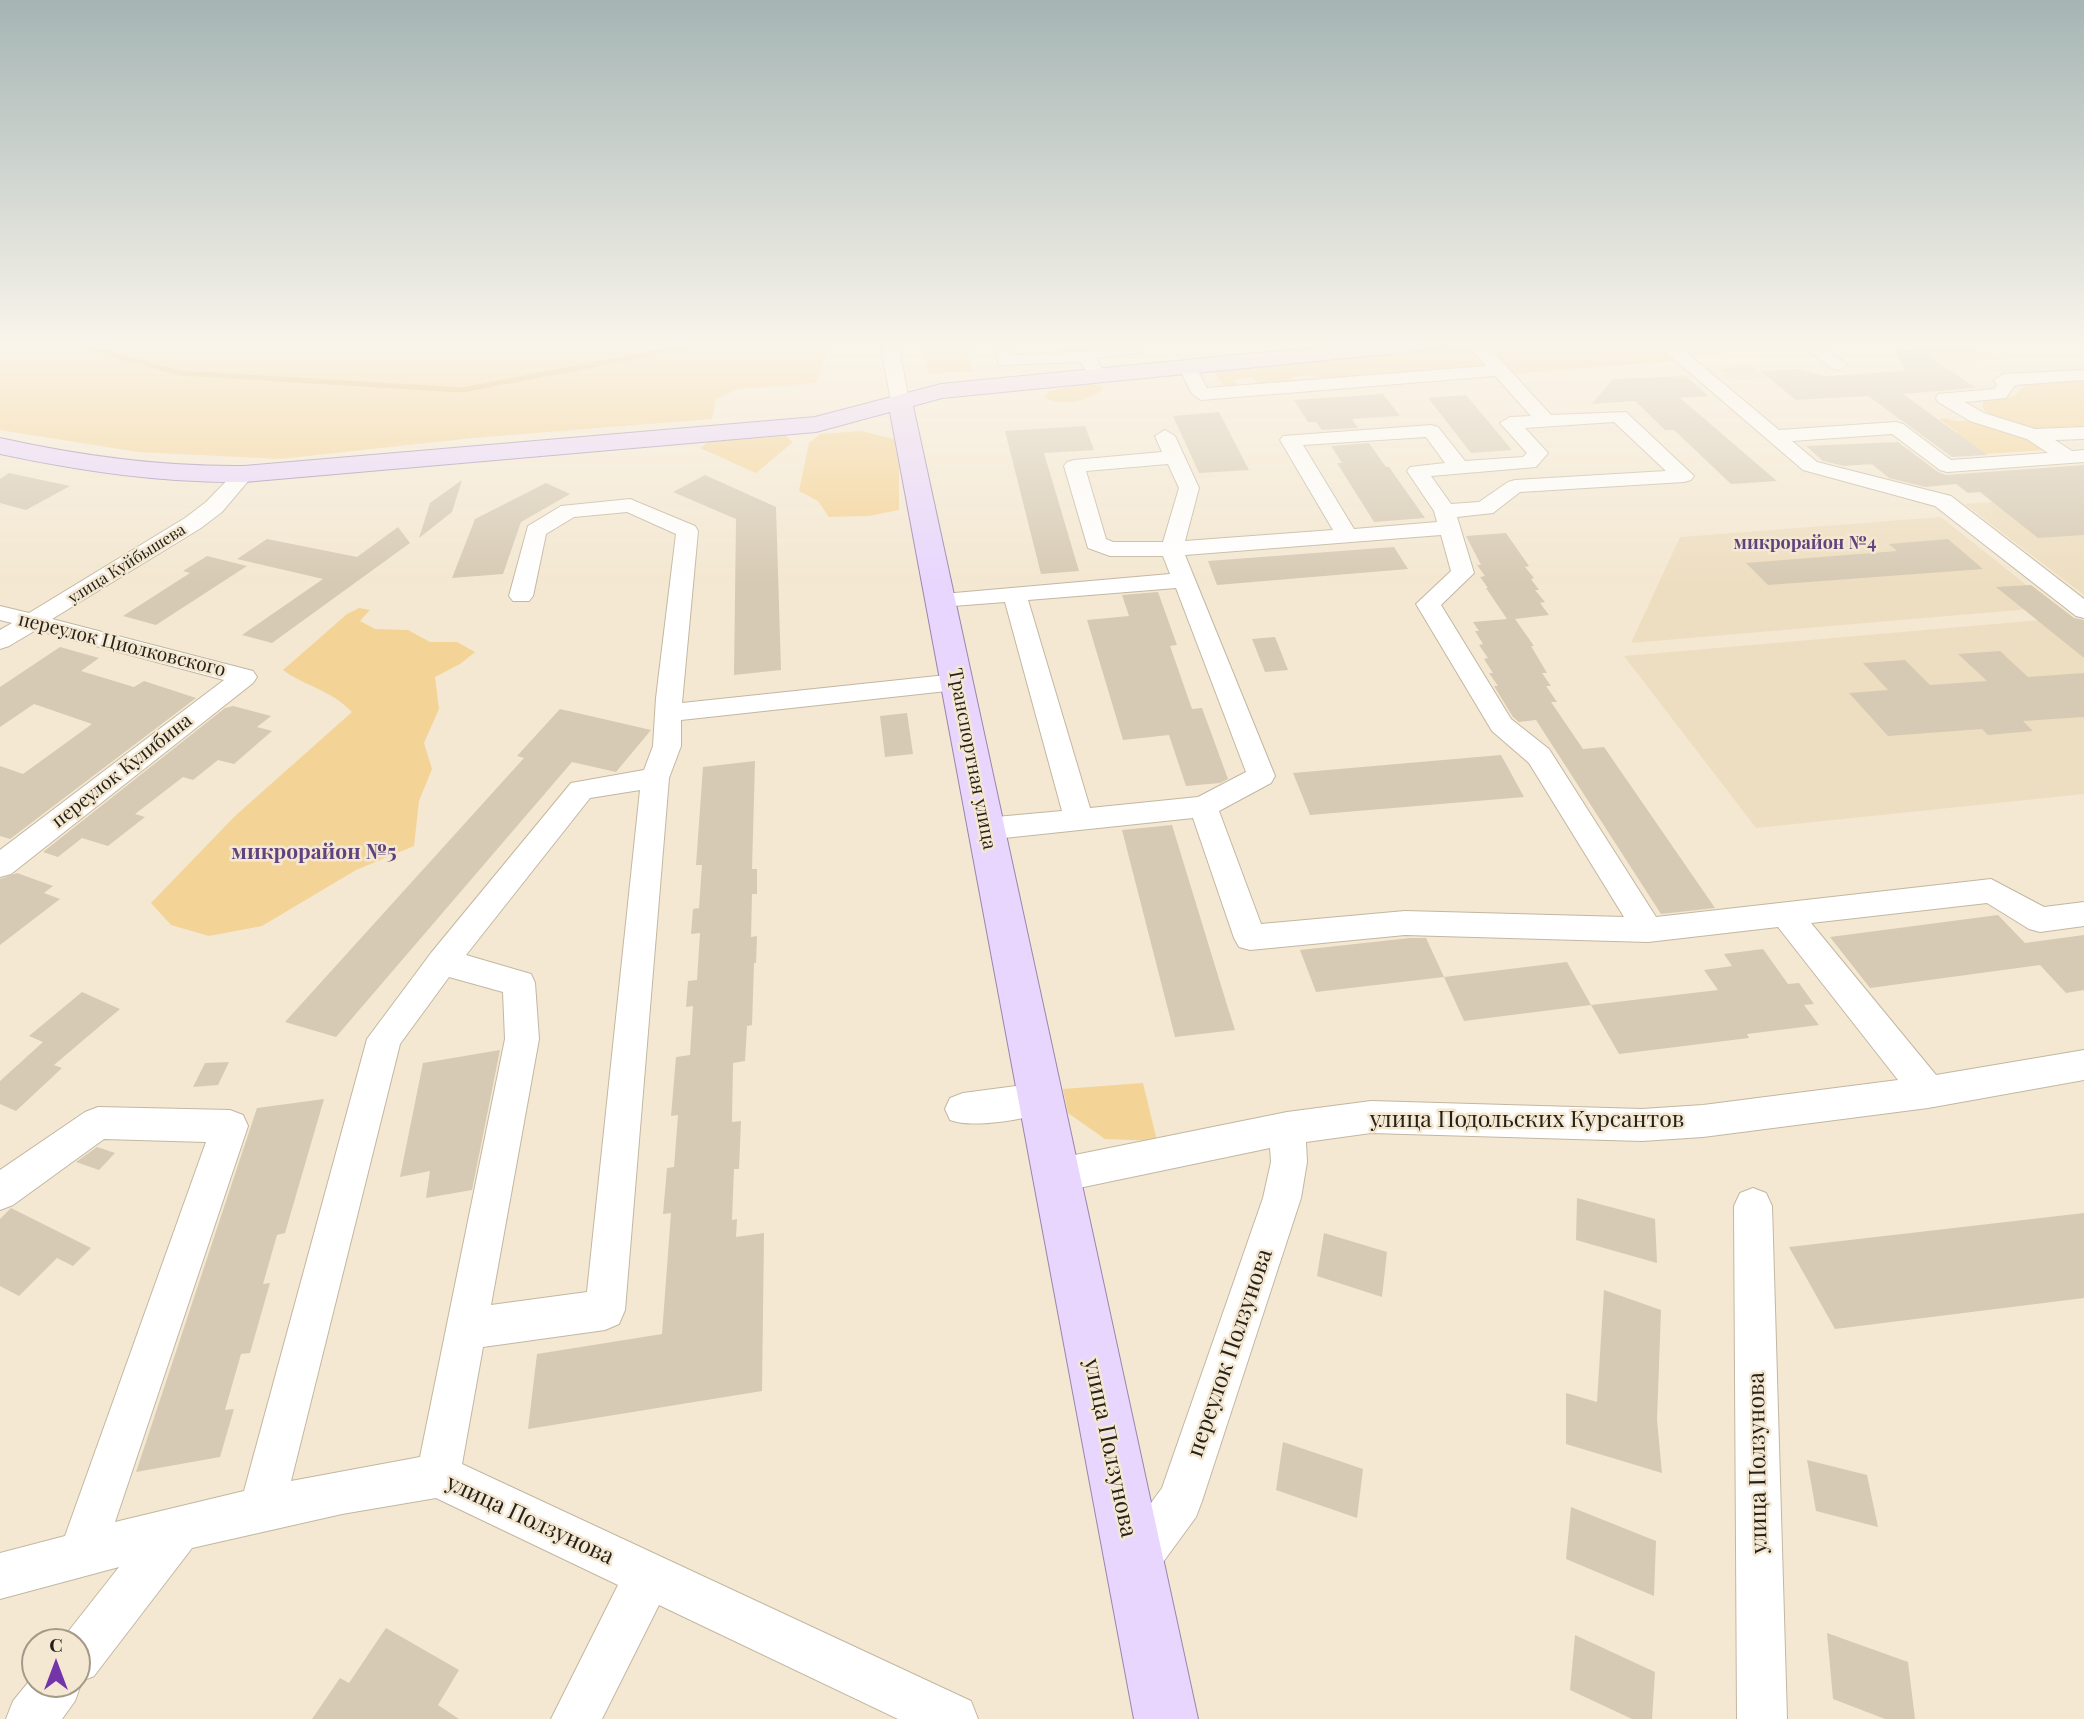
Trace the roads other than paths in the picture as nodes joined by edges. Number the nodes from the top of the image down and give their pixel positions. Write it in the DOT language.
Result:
graph roads {
  1 [pos="824,422"];
  2 [pos="905,422"];
  3 [pos="1531,422"];
  4 [pos="1626,422"];
  5 [pos="1759,422"];
  6 [pos="1994,422"];
  7 [pos="2084,433"];
  8 [pos="2034,435"];
  9 [pos="1165,436"];
  10 [pos="1775,436"];
  11 [pos="0,446"];
  12 [pos="2076,456"];
  13 [pos="1175,457"];
  14 [pos="1460,468"];
  15 [pos="244,474"];
  16 [pos="1447,519"];
  17 [pos="1347,535"];
  18 [pos="1171,549"];
  19 [pos="1184,580"];
  20 [pos="1015,594"];
  21 [pos="521,596"];
  22 [pos="940,600"];
  23 [pos="2084,611"];
  24 [pos="0,613"];
  25 [pos="31,622"];
  26 [pos="0,641"];
  27 [pos="244,677"];
  28 [pos="956,682"];
  29 [pos="670,713"];
  30 [pos="655,778"];
  31 [pos="1203,807"];
  32 [pos="1079,819"];
  33 [pos="985,829"];
  34 [pos="0,866"];
  35 [pos="2084,914"];
  36 [pos="1786,915"];
  37 [pos="1648,930"];
  38 [pos="442,962"];
  39 [pos="2084,1065"];
  40 [pos="1928,1092"];
  41 [pos="1039,1099"];
  42 [pos="963,1109"];
  43 [pos="1287,1128"];
  44 [pos="1055,1176"];
  45 [pos="0,1192"];
  46 [pos="1753,1206"];
  47 [pos="466,1329"];
  48 [pos="438,1476"];
  49 [pos="261,1511"];
  50 [pos="179,1528"];
  51 [pos="81,1554"];
  52 [pos="1134,1564"];
  53 [pos="0,1576"];
  54 [pos="648,1576"];
  55 [pos="91,1641"];
  56 [pos="47,1698"];
  57 [pos="31,1719"];
  58 [pos="576,1719"];
  59 [pos="953,1719"];
  60 [pos="1166,1719"];
  61 [pos="1762,1719"];
  1 -- 15 [label="main road"];
  2 -- 22 [label="main road, Транспортная улица"];
  3 -- 14 [label="street"];
  4 -- 16 [label="street"];
  5 -- 10 [label="street"];
  6 -- 8 [label="street"];
  7 -- 8 [label="street"];
  8 -- 12 [label="street"];
  9 -- 13 [label="street"];
  10 -- 12 [label="street"];
  10 -- 23 [label="street"];
  11 -- 15 [label="main road"];
  13 -- 18 [label="street"];
  13 -- 18 [label="street"];
  14 -- 16 [label="street"];
  14 -- 17 [label="street"];
  15 -- 25 [label="street, улица Куйбышева"];
  16 -- 17 [label="street"];
  16 -- 37 [label="street"];
  17 -- 18 [label="street"];
  18 -- 19 [label="street"];
  19 -- 20 [label="street"];
  19 -- 31 [label="street"];
  20 -- 22 [label="street"];
  20 -- 32 [label="street"];
  21 -- 29 [label="street"];
  22 -- 28 [label="main road, Транспортная улица"];
  24 -- 25 [label="street, переулок Циолковского"];
  25 -- 26 [label="street, улица Куйбышева"];
  25 -- 27 [label="street, переулок Циолковского"];
  27 -- 34 [label="street, переулок Кулибина"];
  28 -- 29 [label="street"];
  28 -- 33 [label="main road, Транспортная улица"];
  29 -- 30 [label="street"];
  30 -- 38 [label="street"];
  30 -- 47 [label="street"];
  31 -- 32 [label="street"];
  31 -- 37 [label="street"];
  32 -- 33 [label="street"];
  33 -- 41 [label="main road, Транспортная улица"];
  35 -- 36 [label="street"];
  36 -- 37 [label="street"];
  36 -- 40 [label="street"];
  38 -- 47 [label="street"];
  38 -- 49 [label="street"];
  39 -- 40 [label="street, улица Подольских Курсантов"];
  40 -- 43 [label="street, улица Подольских Курсантов"];
  41 -- 42 [label="street"];
  41 -- 44 [label="main road, Транспортная улица"];
  43 -- 44 [label="street, улица Подольских Курсантов"];
  43 -- 52 [label="street, переулок Ползунова"];
  44 -- 52 [label="main road, улица Ползунова"];
  45 -- 51 [label="street"];
  46 -- 61 [label="street, улица Ползунова"];
  47 -- 48 [label="street"];
  48 -- 49 [label="street, улица Ползунова"];
  48 -- 54 [label="street, улица Ползунова"];
  49 -- 50 [label="street, улица Ползунова"];
  50 -- 51 [label="street, улица Ползунова"];
  50 -- 55 [label="street"];
  51 -- 53 [label="street, улица Ползунова"];
  52 -- 60 [label="main road, улица Ползунова"];
  54 -- 58 [label="street"];
  54 -- 59 [label="street, улица Ползунова"];
  56 -- 57 [label="street"];
}
